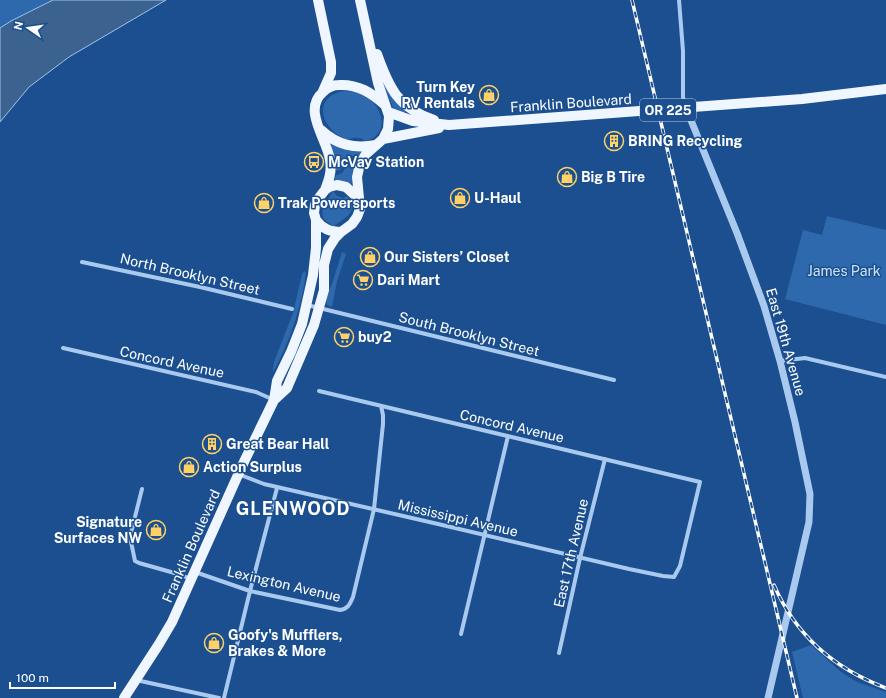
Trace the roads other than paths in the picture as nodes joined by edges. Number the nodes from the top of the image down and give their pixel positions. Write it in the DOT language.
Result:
graph roads {
  1 [pos="318,0"];
  2 [pos="360,0"];
  3 [pos="679,0"];
  4 [pos="366,23"];
  5 [pos="886,89"];
  6 [pos="323,91"];
  7 [pos="686,108"];
  8 [pos="386,109"];
  9 [pos="449,126"];
  10 [pos="320,129"];
  11 [pos="379,142"];
  12 [pos="325,190"];
  13 [pos="358,198"];
  14 [pos="316,220"];
  15 [pos="341,232"];
  16 [pos="82,262"];
  17 [pos="307,305"];
  18 [pos="292,309"];
  19 [pos="319,309"];
  20 [pos="63,348"];
  21 [pos="780,361"];
  22 [pos="886,377"];
  23 [pos="614,380"];
  24 [pos="319,391"];
  25 [pos="274,400"];
  26 [pos="381,406"];
  27 [pos="508,436"];
  28 [pos="605,459"];
  29 [pos="238,474"];
  30 [pos="278,488"];
  31 [pos="142,489"];
  32 [pos="374,509"];
  33 [pos="485,535"];
  34 [pos="580,558"];
  35 [pos="193,575"];
  36 [pos="674,577"];
  37 [pos="250,591"];
  38 [pos="461,634"];
  39 [pos="559,653"];
  40 [pos="136,680"];
  41 [pos="124,698"];
  42 [pos="219,698"];
  43 [pos="224,698"];
  44 [pos="768,698"];
  1 -- 6 [label="main road"];
  2 -- 4 [label="main road"];
  3 -- 7 [label="street, East 19th Avenue"];
  4 -- 8 [label="main road"];
  4 -- 9 [label="main road, OR 225"];
  5 -- 7 [label="main road, Franklin Boulevard / OR 225"];
  6 -- 8 [label="main road, Franklin Boulevard"];
  6 -- 10 [label="main road, Franklin Boulevard"];
  7 -- 9 [label="main road, Franklin Boulevard / OR 225"];
  7 -- 21 [label="street, East 19th Avenue"];
  8 -- 9 [label="main road, Franklin Boulevard / OR 225"];
  8 -- 11 [label="main road, Franklin Boulevard"];
  9 -- 11 [label="main road, Franklin Boulevard / OR 225"];
  10 -- 11 [label="main road, Franklin Boulevard"];
  10 -- 12 [label="main road, Franklin Boulevard"];
  11 -- 13 [label="main road, Franklin Boulevard"];
  12 -- 13 [label="main road"];
  12 -- 14 [label="main road, Franklin Boulevard"];
  13 -- 15 [label="main road, Franklin Boulevard"];
  14 -- 15 [label="main road"];
  14 -- 17 [label="main road, Franklin Boulevard"];
  15 -- 19 [label="main road, Franklin Boulevard"];
  16 -- 18 [label="street, North Brooklyn Street"];
  17 -- 19 [label="street, South Brooklyn Street"];
  17 -- 25 [label="main road, Franklin Boulevard"];
  19 -- 23 [label="street, South Brooklyn Street"];
  19 -- 25 [label="main road, Franklin Boulevard"];
  20 -- 25 [label="street, Concord Avenue"];
  21 -- 22 [label="street"];
  21 -- 44 [label="street, East 19th Avenue"];
  24 -- 26 [label="street, Concord Avenue"];
  25 -- 29 [label="main road, Franklin Boulevard"];
  26 -- 27 [label="street, Concord Avenue"];
  26 -- 32 [label="street"];
  27 -- 28 [label="street, Concord Avenue"];
  27 -- 33 [label="street"];
  28 -- 34 [label="street, East 17th Avenue"];
  28 -- 36 [label="street, Concord Avenue"];
  29 -- 30 [label="street, Mississippi Avenue"];
  29 -- 35 [label="main road, Franklin Boulevard"];
  30 -- 32 [label="street, Mississippi Avenue"];
  30 -- 37 [label="street"];
  31 -- 35 [label="street, Lexington Avenue"];
  32 -- 33 [label="street, Mississippi Avenue"];
  32 -- 37 [label="street, Lexington Avenue"];
  33 -- 34 [label="street, Mississippi Avenue"];
  33 -- 38 [label="street"];
  34 -- 36 [label="street, Mississippi Avenue"];
  34 -- 39 [label="street, East 17th Avenue"];
  35 -- 37 [label="street, Lexington Avenue"];
  35 -- 40 [label="main road, Franklin Boulevard"];
  37 -- 43 [label="street"];
  40 -- 41 [label="main road, Franklin Boulevard"];
  40 -- 42 [label="street"];
}
